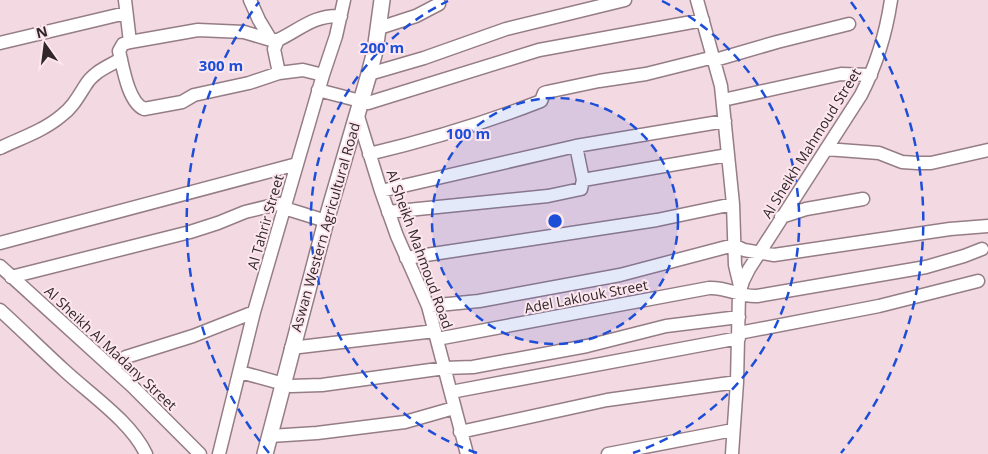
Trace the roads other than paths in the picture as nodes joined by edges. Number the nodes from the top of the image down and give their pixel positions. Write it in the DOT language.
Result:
graph roads {
  1 [pos="250,0"];
  2 [pos="344,0"];
  3 [pos="382,0"];
  4 [pos="625,0"];
  5 [pos="696,0"];
  6 [pos="891,0"];
  7 [pos="439,4"];
  8 [pos="125,6"];
  9 [pos="340,16"];
  10 [pos="703,20"];
  11 [pos="849,24"];
  12 [pos="379,28"];
  13 [pos="274,40"];
  14 [pos="130,42"];
  15 [pos="0,43"];
  16 [pos="121,59"];
  17 [pos="714,59"];
  18 [pos="279,73"];
  19 [pos="370,74"];
  20 [pos="323,75"];
  21 [pos="871,75"];
  22 [pos="318,90"];
  23 [pos="723,100"];
  24 [pos="359,108"];
  25 [pos="725,121"];
  26 [pos="576,146"];
  27 [pos="0,148"];
  28 [pos="826,149"];
  29 [pos="988,150"];
  30 [pos="369,154"];
  31 [pos="728,155"];
  32 [pos="297,164"];
  33 [pos="583,180"];
  34 [pos="381,191"];
  35 [pos="863,199"];
  36 [pos="733,204"];
  37 [pos="285,205"];
  38 [pos="388,212"];
  39 [pos="781,218"];
  40 [pos="326,221"];
  41 [pos="988,226"];
  42 [pos="0,243"];
  43 [pos="734,245"];
  44 [pos="982,249"];
  45 [pos="760,252"];
  46 [pos="406,258"];
  47 [pos="0,266"];
  48 [pos="11,277"];
  49 [pos="978,281"];
  50 [pos="740,292"];
  51 [pos="428,306"];
  52 [pos="0,310"];
  53 [pos="254,312"];
  54 [pos="739,317"];
  55 [pos="436,335"];
  56 [pos="739,336"];
  57 [pos="292,348"];
  58 [pos="112,367"];
  59 [pos="445,368"];
  60 [pos="240,372"];
  61 [pos="737,382"];
  62 [pos="283,384"];
  63 [pos="451,392"];
  64 [pos="454,408"];
  65 [pos="733,430"];
  66 [pos="460,432"];
  67 [pos="270,436"];
  68 [pos="462,453"];
  69 [pos="146,454"];
  70 [pos="200,454"];
  71 [pos="219,454"];
  72 [pos="265,454"];
  73 [pos="608,454"];
  74 [pos="732,454"];
  1 -- 13 [label="street"];
  2 -- 9 [label="street, Al Tahrir Street"];
  3 -- 12 [label="main road, Aswan Western Agricultural Road"];
  4 -- 19 [label="street"];
  5 -- 10 [label="street"];
  6 -- 21 [label="street, Al Sheikh Mahmoud Street"];
  7 -- 12 [label="street"];
  8 -- 14 [label="street"];
  8 -- 15 [label="street"];
  9 -- 13 [label="street"];
  9 -- 20 [label="street, Al Tahrir Street"];
  10 -- 17 [label="street"];
  10 -- 24 [label="street"];
  11 -- 17 [label="street"];
  12 -- 19 [label="main road, Aswan Western Agricultural Road"];
  13 -- 14 [label="street"];
  13 -- 18 [label="street"];
  14 -- 16 [label="street"];
  16 -- 18 [label="street"];
  16 -- 27 [label="street"];
  17 -- 23 [label="street"];
  17 -- 30 [label="street"];
  18 -- 20 [label="street"];
  19 -- 24 [label="main road, Aswan Western Agricultural Road"];
  20 -- 22 [label="street, Al Tahrir Street"];
  21 -- 23 [label="street"];
  21 -- 28 [label="street, Al Sheikh Mahmoud Street"];
  22 -- 24 [label="street"];
  22 -- 32 [label="street, Al Tahrir Street"];
  23 -- 25 [label="street"];
  24 -- 30 [label="street, Al Sheikh Mahmoud Road"];
  24 -- 40 [label="main road, Aswan Western Agricultural Road"];
  25 -- 26 [label="street"];
  25 -- 31 [label="street"];
  26 -- 33 [label="street"];
  26 -- 34 [label="street"];
  28 -- 29 [label="street"];
  28 -- 39 [label="street, Al Sheikh Mahmoud Street"];
  30 -- 34 [label="street, Al Sheikh Mahmoud Road"];
  31 -- 33 [label="street"];
  31 -- 36 [label="street"];
  32 -- 37 [label="street, Al Tahrir Street"];
  32 -- 42 [label="street"];
  33 -- 38 [label="street"];
  34 -- 38 [label="street, Al Sheikh Mahmoud Road"];
  35 -- 39 [label="street"];
  36 -- 43 [label="street"];
  36 -- 46 [label="street"];
  37 -- 40 [label="street"];
  37 -- 48 [label="street"];
  37 -- 53 [label="street, Al Tahrir Street"];
  38 -- 46 [label="street, Al Sheikh Mahmoud Road"];
  39 -- 45 [label="street, Al Sheikh Mahmoud Street"];
  40 -- 57 [label="main road, Aswan Western Agricultural Road"];
  41 -- 45 [label="street"];
  43 -- 45 [label="street"];
  43 -- 50 [label="street"];
  43 -- 51 [label="street"];
  44 -- 50 [label="street, Adel Laklouk Street"];
  45 -- 50 [label="street, Al Sheikh Mahmoud Street"];
  46 -- 51 [label="street, Al Sheikh Mahmoud Road"];
  47 -- 48 [label="street, Al Sheikh Al Madany Street"];
  48 -- 58 [label="street, Al Sheikh Al Madany Street"];
  49 -- 56 [label="street"];
  50 -- 54 [label="street"];
  50 -- 55 [label="street, Adel Laklouk Street"];
  51 -- 55 [label="street, Al Sheikh Mahmoud Road"];
  52 -- 69 [label="street"];
  53 -- 58 [label="street"];
  53 -- 60 [label="street, Al Tahrir Street"];
  54 -- 56 [label="street"];
  54 -- 59 [label="street"];
  55 -- 57 [label="street, Adel Laklouk Street"];
  55 -- 59 [label="street, Al Sheikh Mahmoud Road"];
  56 -- 61 [label="street"];
  56 -- 63 [label="street"];
  57 -- 62 [label="main road, Aswan Western Agricultural Road"];
  58 -- 70 [label="street, Al Sheikh Al Madany Street"];
  59 -- 62 [label="street"];
  59 -- 63 [label="street, Al Sheikh Mahmoud Road"];
  60 -- 62 [label="street"];
  60 -- 71 [label="street, Al Tahrir Street"];
  61 -- 65 [label="street"];
  61 -- 66 [label="street"];
  62 -- 67 [label="main road, Aswan Western Agricultural Road"];
  63 -- 64 [label="street, Al Sheikh Mahmoud Road"];
  64 -- 66 [label="street, Al Sheikh Mahmoud Road"];
  64 -- 67 [label="street"];
  65 -- 73 [label="street"];
  65 -- 74 [label="street"];
  66 -- 68 [label="street, Al Sheikh Mahmoud Road"];
  67 -- 72 [label="main road, Aswan Western Agricultural Road"];
}
